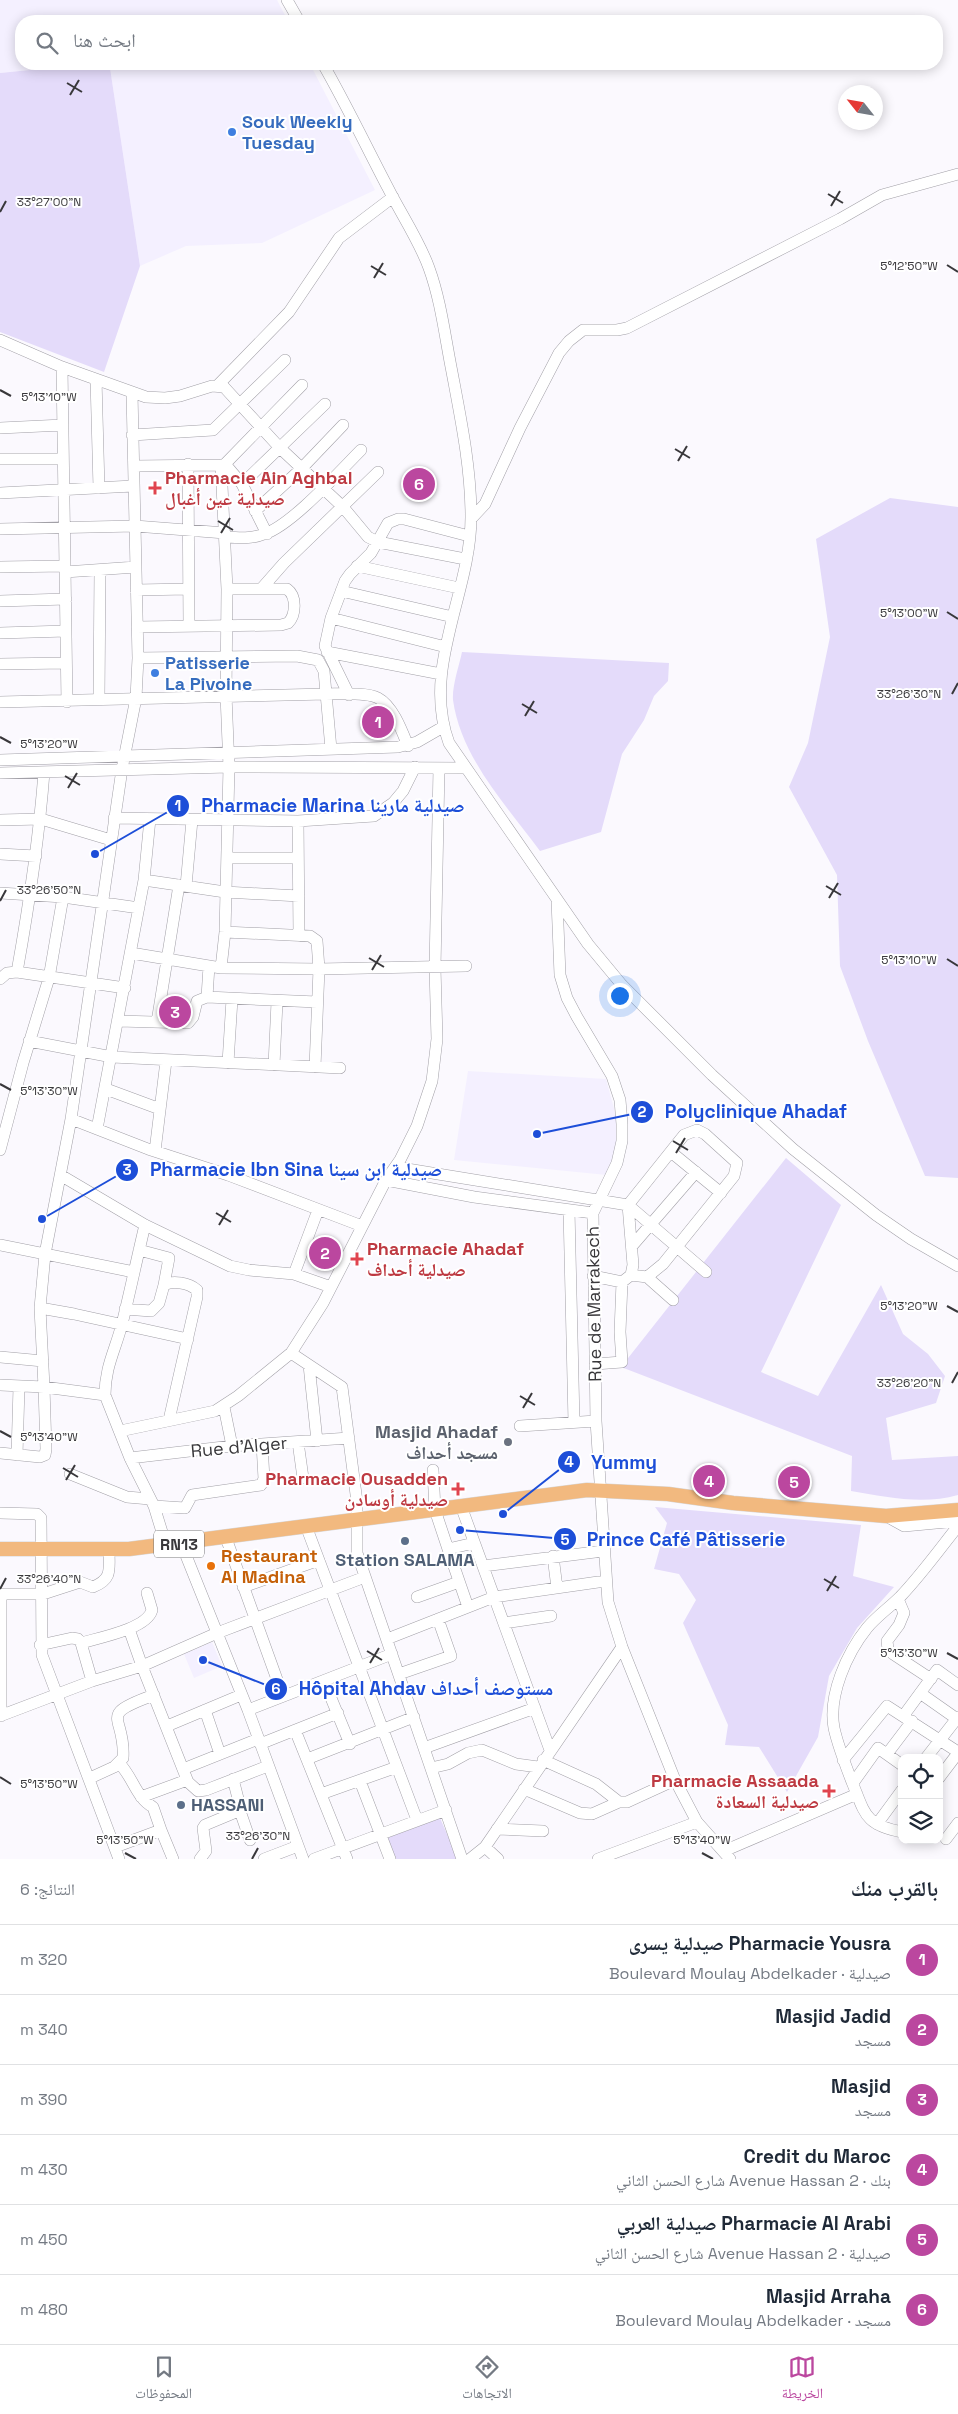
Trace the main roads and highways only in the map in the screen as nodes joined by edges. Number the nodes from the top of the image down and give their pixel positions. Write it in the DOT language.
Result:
graph roads {
  1 [pos="958,1510"];
  2 [pos="0,1549"];
  1 -- 2 [label="main road, RN13"];
}
